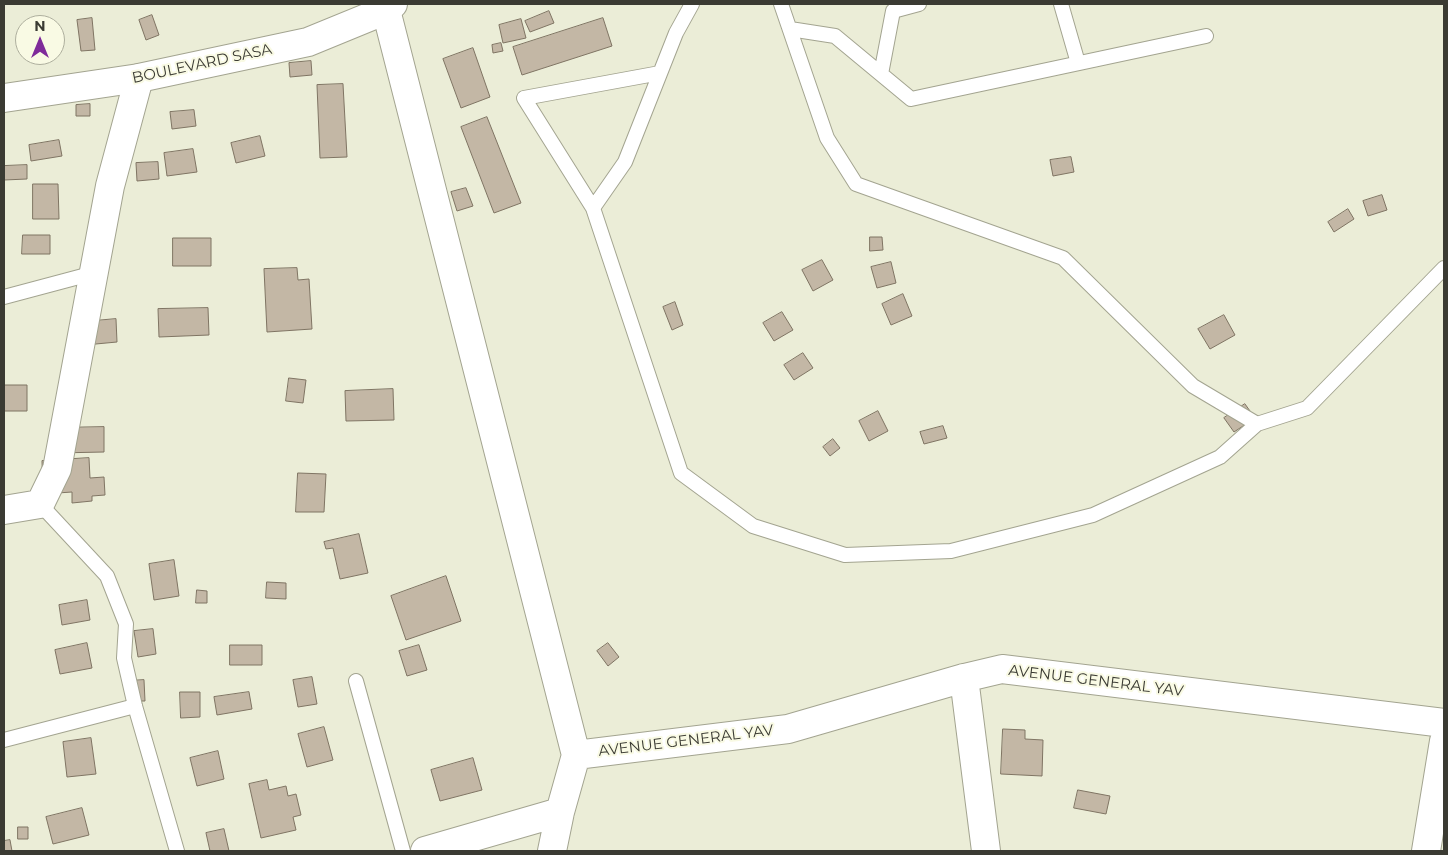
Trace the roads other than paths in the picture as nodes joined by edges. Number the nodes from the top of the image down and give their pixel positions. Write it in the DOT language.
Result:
graph roads {
  1 [pos="692,4"];
  2 [pos="781,4"];
  3 [pos="918,4"];
  4 [pos="1061,4"];
  5 [pos="389,7"];
  6 [pos="790,29"];
  7 [pos="1206,36"];
  8 [pos="1078,63"];
  9 [pos="660,73"];
  10 [pos="881,74"];
  11 [pos="139,78"];
  12 [pos="4,98"];
  13 [pos="593,208"];
  14 [pos="1444,268"];
  15 [pos="94,273"];
  16 [pos="4,297"];
  17 [pos="1257,424"];
  18 [pos="40,504"];
  19 [pos="4,510"];
  20 [pos="964,678"];
  21 [pos="356,681"];
  22 [pos="135,706"];
  23 [pos="1444,723"];
  24 [pos="4,740"];
  25 [pos="1444,741"];
  26 [pos="576,755"];
  27 [pos="560,812"];
  28 [pos="177,851"];
  29 [pos="403,851"];
  30 [pos="425,851"];
  31 [pos="552,851"];
  32 [pos="986,851"];
  33 [pos="1426,851"];
  1 -- 9 [label="lane"];
  2 -- 6 [label="lane"];
  3 -- 10 [label="lane"];
  4 -- 8 [label="lane"];
  5 -- 11 [label="street, BOULEVARD SASA"];
  5 -- 26 [label="street"];
  6 -- 10 [label="lane"];
  6 -- 17 [label="lane"];
  7 -- 8 [label="lane"];
  8 -- 10 [label="lane"];
  9 -- 13 [label="lane"];
  9 -- 13 [label="lane"];
  11 -- 12 [label="street, BOULEVARD SASA"];
  11 -- 15 [label="street"];
  13 -- 17 [label="lane"];
  14 -- 17 [label="lane"];
  15 -- 16 [label="lane"];
  15 -- 18 [label="street"];
  18 -- 19 [label="street"];
  18 -- 22 [label="lane"];
  20 -- 23 [label="street, AVENUE GENERAL YAV"];
  20 -- 26 [label="street, AVENUE GENERAL YAV"];
  20 -- 32 [label="street"];
  21 -- 29 [label="lane"];
  22 -- 24 [label="lane"];
  22 -- 28 [label="lane"];
  25 -- 33 [label="street"];
  26 -- 27 [label="street"];
  27 -- 30 [label="street"];
  27 -- 31 [label="street"];
}
